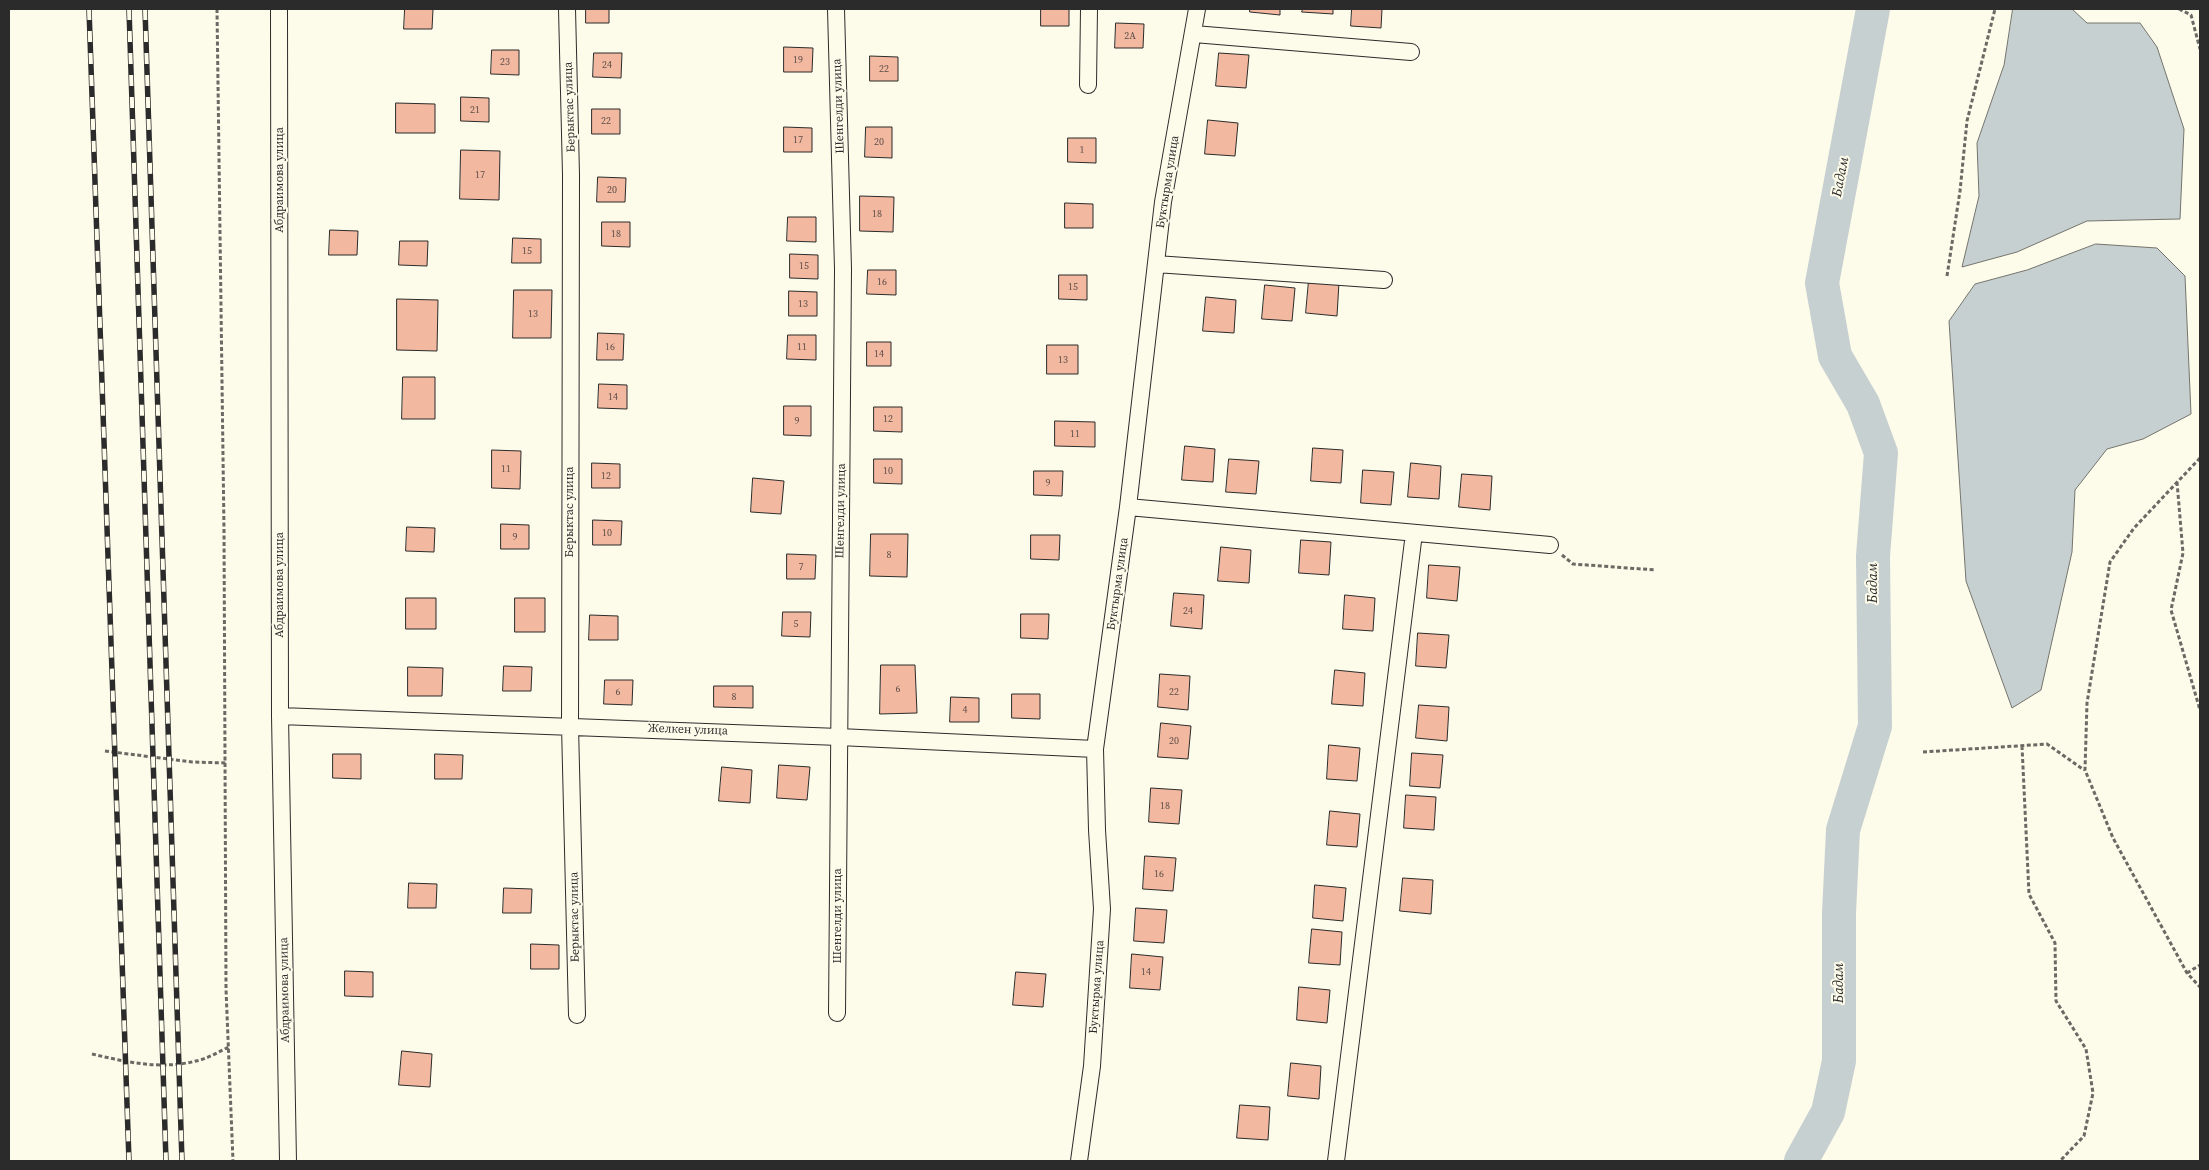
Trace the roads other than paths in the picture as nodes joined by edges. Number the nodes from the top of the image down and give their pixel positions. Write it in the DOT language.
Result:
graph roads {
  1 [pos="280,9"];
  2 [pos="567,9"];
  3 [pos="836,9"];
  4 [pos="1089,9"];
  5 [pos="1198,9"];
  6 [pos="1194,34"];
  7 [pos="1411,52"];
  8 [pos="1088,85"];
  9 [pos="1156,264"];
  10 [pos="1384,280"];
  11 [pos="1128,507"];
  12 [pos="1414,533"];
  13 [pos="1550,545"];
  14 [pos="280,716"];
  15 [pos="570,726"];
  16 [pos="839,736"];
  17 [pos="1096,749"];
  18 [pos="837,1013"];
  19 [pos="577,1015"];
  20 [pos="288,1161"];
  21 [pos="1079,1161"];
  22 [pos="1336,1161"];
  1 -- 14 [label="street, Абдраимова улица"];
  2 -- 15 [label="street, Берыктас улица"];
  3 -- 16 [label="street, Шенгелди улица"];
  4 -- 8 [label="street"];
  5 -- 6 [label="street, Буктырма улица"];
  6 -- 7 [label="street"];
  6 -- 9 [label="street, Буктырма улица"];
  9 -- 10 [label="street"];
  9 -- 11 [label="street, Буктырма улица"];
  11 -- 12 [label="street"];
  11 -- 17 [label="street, Буктырма улица"];
  12 -- 13 [label="street"];
  12 -- 22 [label="street"];
  14 -- 15 [label="street, Желкен улица"];
  14 -- 20 [label="street, Абдраимова улица"];
  15 -- 16 [label="street, Желкен улица"];
  15 -- 19 [label="street, Берыктас улица"];
  16 -- 17 [label="street, Желкен улица"];
  16 -- 18 [label="street, Шенгелди улица"];
  17 -- 21 [label="street, Буктырма улица"];
}
